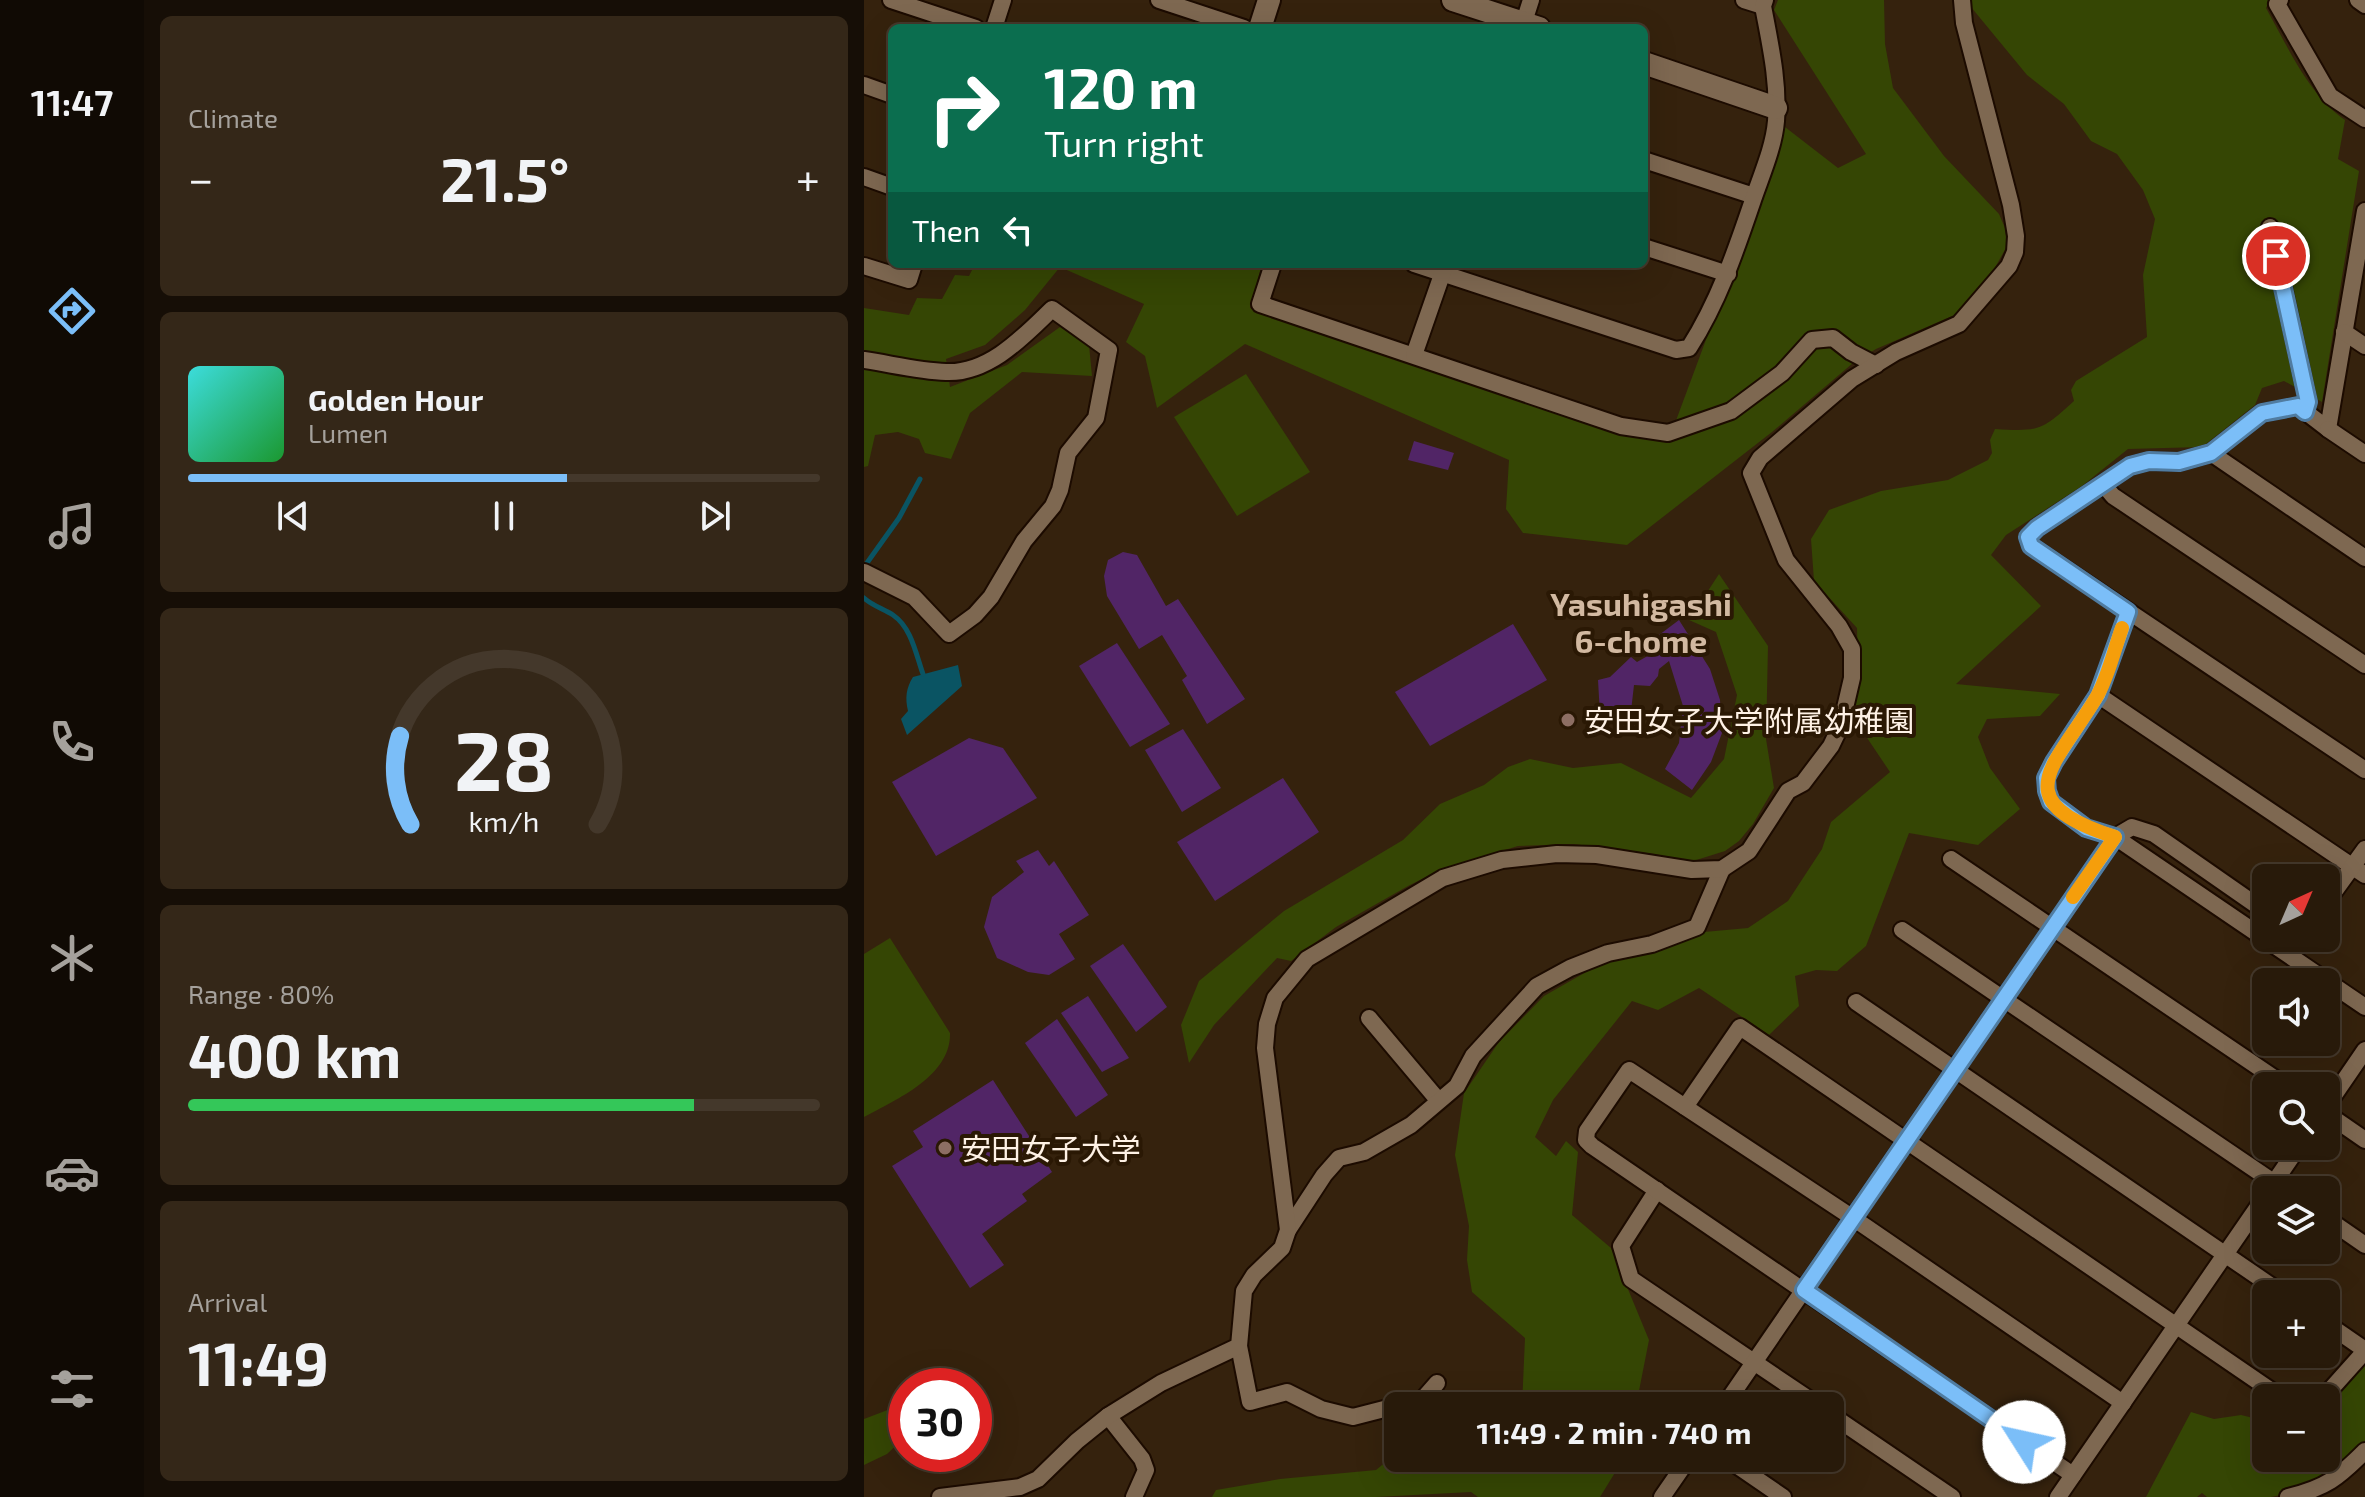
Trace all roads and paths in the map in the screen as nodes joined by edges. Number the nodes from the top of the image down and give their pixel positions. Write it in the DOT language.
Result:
graph roads {
  1 [pos="891,0"];
  2 [pos="1003,0"];
  3 [pos="1159,0"];
  4 [pos="1269,0"];
  5 [pos="1453,0"];
  6 [pos="1531,0"];
  7 [pos="1744,0"];
  8 [pos="1962,0"];
  9 [pos="2280,0"];
  10 [pos="2358,0"];
  11 [pos="1764,3"];
  12 [pos="2365,5"];
  13 [pos="964,24"];
  14 [pos="995,24"];
  15 [pos="1232,24"];
  16 [pos="1261,24"];
  17 [pos="1522,24"];
  18 [pos="1528,24"];
  19 [pos="1648,64"];
  20 [pos="864,85"];
  21 [pos="888,94"];
  22 [pos="1776,108"];
  23 [pos="2365,119"];
  24 [pos="1648,161"];
  25 [pos="864,177"];
  26 [pos="888,186"];
  27 [pos="1754,196"];
  28 [pos="2365,211"];
  29 [pos="2270,227"];
  30 [pos="2362,245"];
  31 [pos="1648,248"];
  32 [pos="864,266"];
  33 [pos="913,268"];
  34 [pos="1272,268"];
  35 [pos="1444,268"];
  36 [pos="1728,274"];
  37 [pos="2344,332"];
  38 [pos="2365,346"];
  39 [pos="1414,355"];
  40 [pos="864,360"];
  41 [pos="1876,365"];
  42 [pos="2305,412"];
  43 [pos="2328,429"];
  44 [pos="2211,453"];
  45 [pos="2365,454"];
  46 [pos="2103,484"];
  47 [pos="2365,558"];
  48 [pos="864,572"];
  49 [pos="2128,612"];
  50 [pos="2365,665"];
  51 [pos="2098,695"];
  52 [pos="2365,770"];
  53 [pos="2115,837"];
  54 [pos="2365,849"];
  55 [pos="1951,859"];
  56 [pos="1722,869"];
  57 [pos="2359,871"];
  58 [pos="2340,889"];
  59 [pos="2252,902"];
  60 [pos="2052,927"];
  61 [pos="1902,930"];
  62 [pos="2004,997"];
  63 [pos="1856,1002"];
  64 [pos="2365,1007"];
  65 [pos="1369,1018"];
  66 [pos="2365,1050"];
  67 [pos="1954,1069"];
  68 [pos="2265,1072"];
  69 [pos="2340,1087"];
  70 [pos="1438,1100"];
  71 [pos="1685,1107"];
  72 [pos="2340,1123"];
  73 [pos="2365,1140"];
  74 [pos="1905,1141"];
  75 [pos="2256,1176"];
  76 [pos="1657,1190"];
  77 [pos="1853,1218"];
  78 [pos="2252,1218"];
  79 [pos="2340,1228"];
  80 [pos="1288,1230"];
  81 [pos="2365,1245"];
  82 [pos="2225,1254"];
  83 [pos="2263,1280"];
  84 [pos="1804,1290"];
  85 [pos="2176,1325"];
  86 [pos="2340,1333"];
  87 [pos="1239,1346"];
  88 [pos="2365,1350"];
  89 [pos="1754,1362"];
  90 [pos="1437,1383"];
  91 [pos="2262,1384"];
  92 [pos="2335,1384"];
  93 [pos="1734,1392"];
  94 [pos="1798,1392"];
  95 [pos="2123,1403"];
  96 [pos="1108,1416"];
  97 [pos="1844,1424"];
  98 [pos="2365,1451"];
  99 [pos="1679,1472"];
  100 [pos="1746,1472"];
  101 [pos="2073,1475"];
  102 [pos="940,1497"];
  103 [pos="1134,1497"];
  104 [pos="1662,1497"];
  105 [pos="1783,1497"];
  106 [pos="1952,1497"];
  107 [pos="2058,1497"];
  108 [pos="2288,1497"];
  1 -- 13 [label="street"];
  2 -- 14 [label="street"];
  3 -- 15 [label="street"];
  4 -- 16 [label="street"];
  5 -- 17 [label="street"];
  6 -- 18 [label="street"];
  7 -- 11 [label="street"];
  8 -- 41 [label="street"];
  9 -- 23 [label="street"];
  10 -- 12 [label="street"];
  11 -- 22 [label="street"];
  19 -- 22 [label="street"];
  20 -- 21 [label="street"];
  22 -- 27 [label="street"];
  24 -- 27 [label="street"];
  25 -- 26 [label="street"];
  27 -- 36 [label="street"];
  28 -- 30 [label="street"];
  29 -- 42 [label="street"];
  30 -- 37 [label="street"];
  31 -- 36 [label="street"];
  32 -- 33 [label="street"];
  34 -- 39 [label="street"];
  35 -- 36 [label="street"];
  35 -- 39 [label="street"];
  37 -- 38 [label="street"];
  37 -- 43 [label="street"];
  39 -- 41 [label="street"];
  40 -- 48 [label="street"];
  41 -- 56 [label="street"];
  42 -- 43 [label="street"];
  42 -- 44 [label="street"];
  43 -- 45 [label="street"];
  44 -- 46 [label="street"];
  44 -- 47 [label="street"];
  46 -- 49 [label="street"];
  46 -- 50 [label="street"];
  49 -- 51 [label="street"];
  49 -- 52 [label="street"];
  51 -- 53 [label="street"];
  51 -- 57 [label="street"];
  53 -- 59 [label="street"];
  53 -- 60 [label="street"];
  53 -- 64 [label="street"];
  54 -- 57 [label="street"];
  55 -- 60 [label="street"];
  56 -- 70 [label="street"];
  56 -- 80 [label="street"];
  57 -- 58 [label="street"];
  60 -- 62 [label="street"];
  60 -- 68 [label="street"];
  61 -- 62 [label="street"];
  62 -- 67 [label="street"];
  62 -- 75 [label="street"];
  63 -- 67 [label="street"];
  65 -- 70 [label="street"];
  66 -- 69 [label="street"];
  67 -- 74 [label="street"];
  67 -- 82 [label="street"];
  70 -- 80 [label="street"];
  71 -- 74 [label="street"];
  71 -- 76 [label="street"];
  71 -- 77 [label="street"];
  72 -- 73 [label="street"];
  74 -- 77 [label="street"];
  74 -- 85 [label="street"];
  76 -- 84 [label="street"];
  76 -- 89 [label="street"];
  77 -- 84 [label="street"];
  77 -- 95 [label="street"];
  78 -- 82 [label="street"];
  79 -- 81 [label="street"];
  80 -- 87 [label="street"];
  82 -- 83 [label="street"];
  82 -- 85 [label="street"];
  84 -- 89 [label="street"];
  84 -- 101 [label="street"];
  85 -- 91 [label="street"];
  85 -- 95 [label="street"];
  86 -- 88 [label="street"];
  87 -- 90 [label="street"];
  87 -- 96 [label="street"];
  88 -- 92 [label="street"];
  89 -- 93 [label="street"];
  89 -- 94 [label="street"];
  95 -- 101 [label="street"];
  96 -- 102 [label="street"];
  96 -- 103 [label="street"];
  97 -- 106 [label="street"];
  98 -- 108 [label="street"];
  99 -- 104 [label="street"];
  100 -- 105 [label="street"];
  101 -- 107 [label="street"];
}
